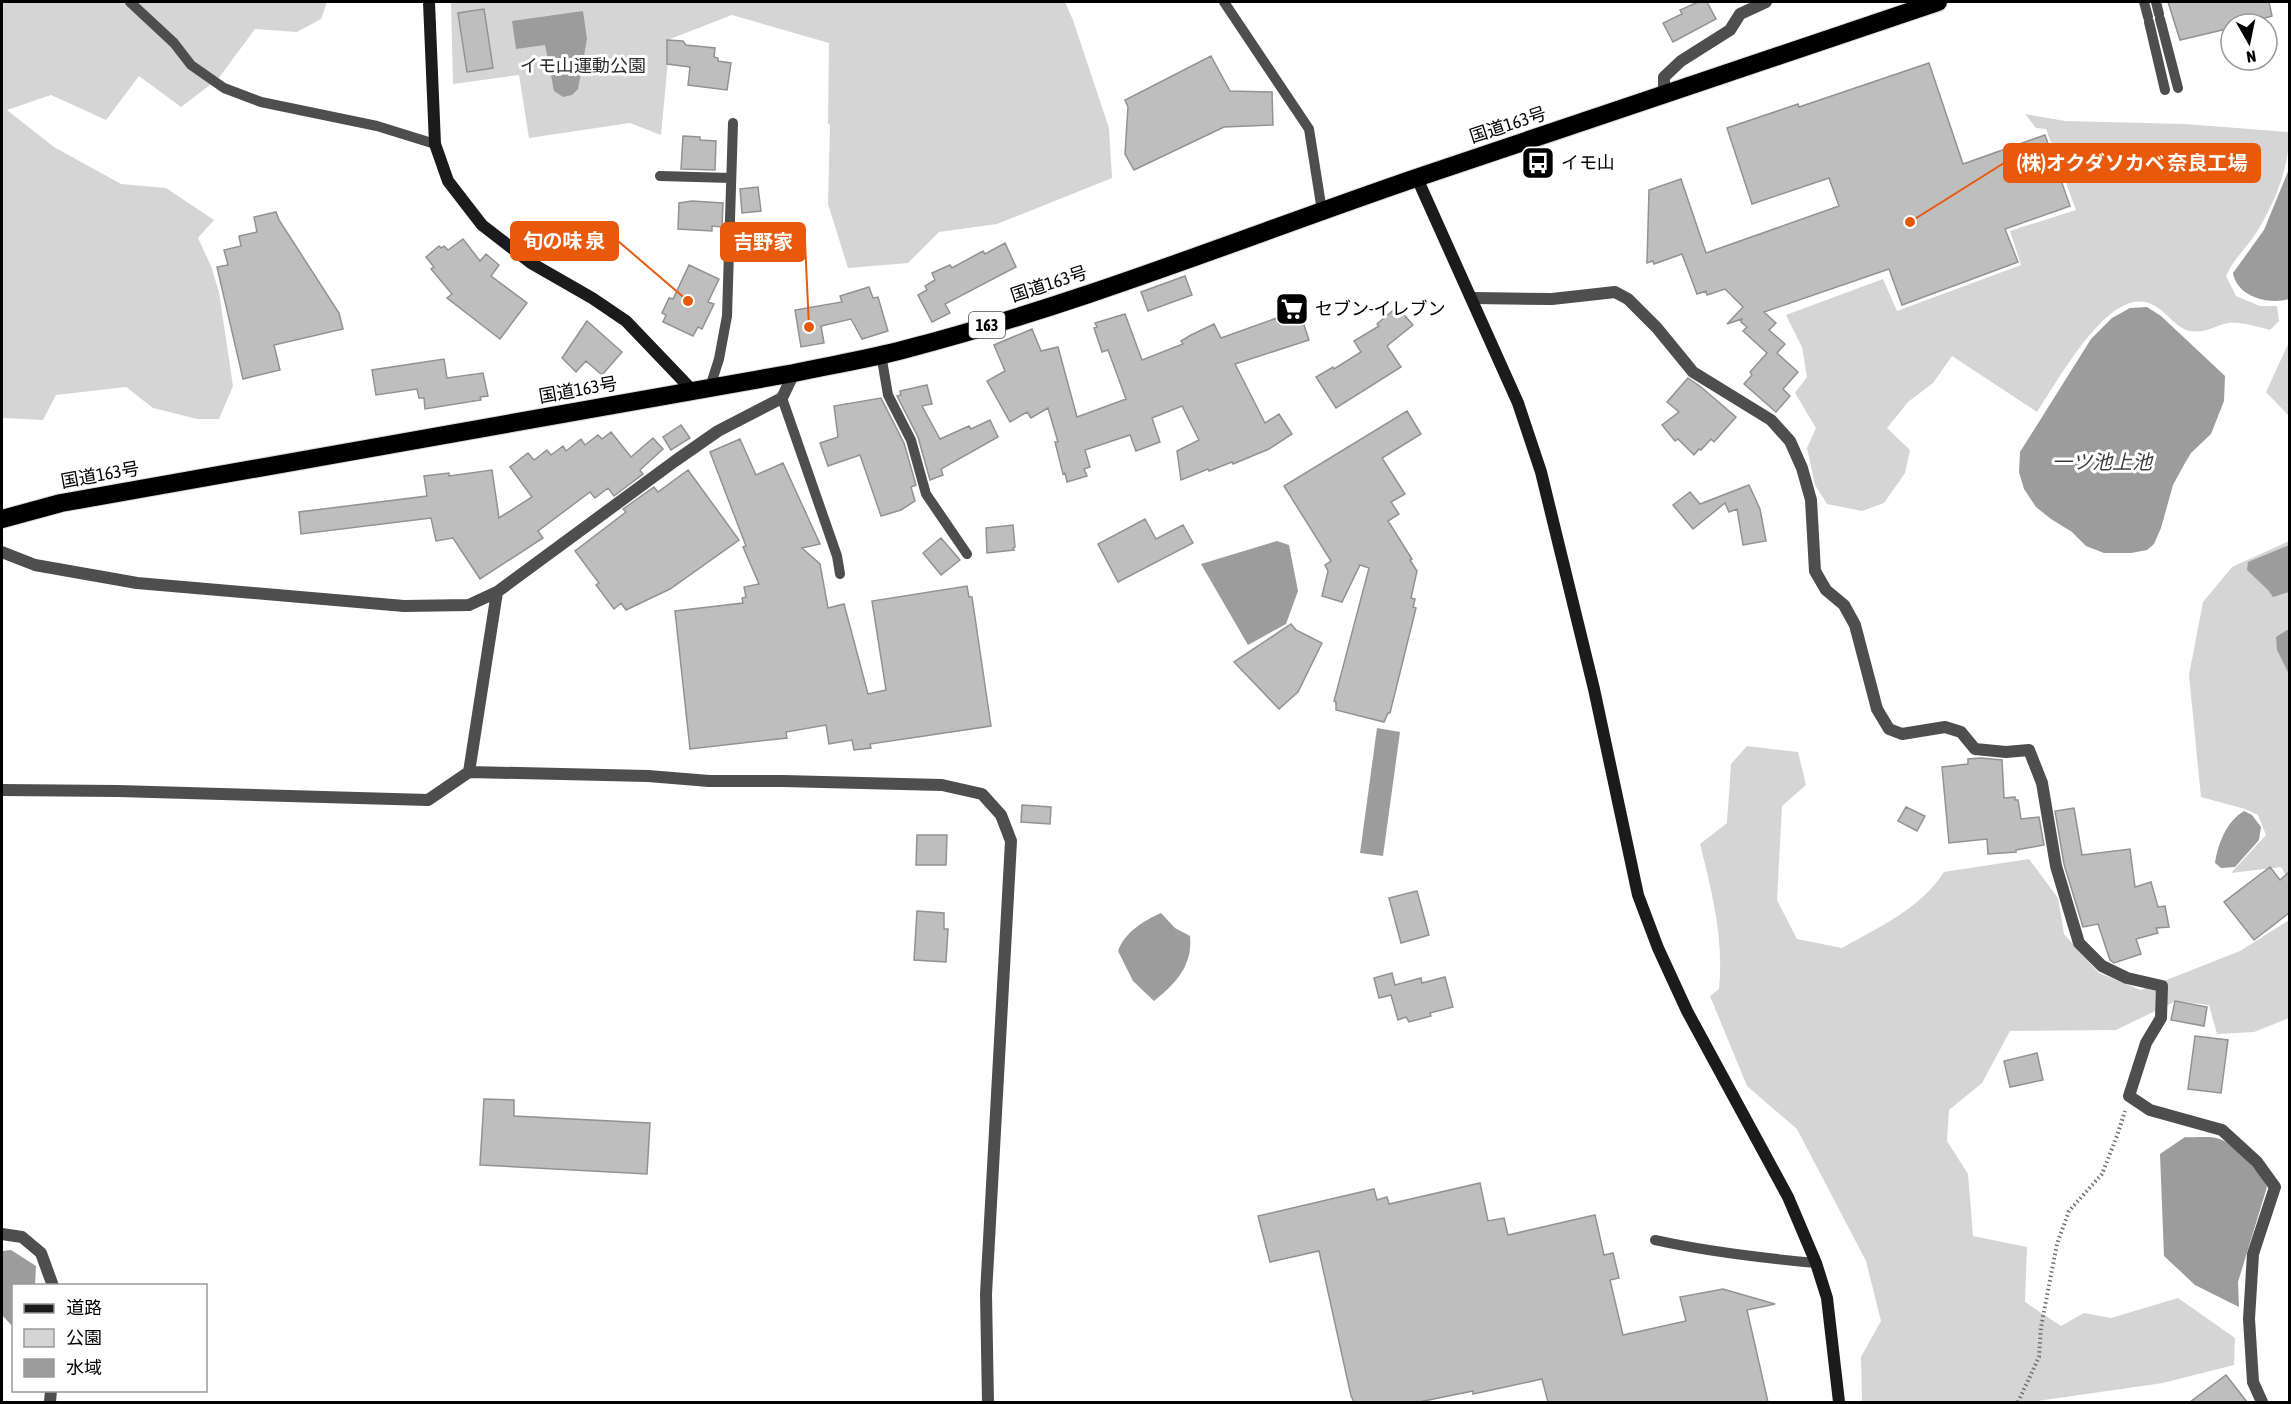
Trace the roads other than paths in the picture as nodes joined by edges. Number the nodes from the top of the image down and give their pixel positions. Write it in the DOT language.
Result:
graph roads {
  1 [pos="130,2"];
  2 [pos="429,2"];
  3 [pos="1224,2"];
  4 [pos="1766,2"];
  5 [pos="1938,2"];
  6 [pos="2144,2"];
  7 [pos="2156,2"];
  8 [pos="2154,18"];
  9 [pos="2178,88"];
  10 [pos="2165,90"];
  11 [pos="1664,96"];
  12 [pos="733,123"];
  13 [pos="435,144"];
  14 [pos="660,176"];
  15 [pos="731,178"];
  16 [pos="1417,178"];
  17 [pos="1322,211"];
  18 [pos="1473,298"];
  19 [pos="881,354"];
  20 [pos="794,373"];
  21 [pos="701,389"];
  22 [pos="782,398"];
  23 [pos="2,519"];
  24 [pos="2,552"];
  25 [pos="967,554"];
  26 [pos="840,574"];
  27 [pos="497,592"];
  28 [pos="469,772"];
  29 [pos="2,790"];
  30 [pos="2,1233"];
  31 [pos="1655,1240"];
  32 [pos="1816,1263"];
  33 [pos="52,1284"];
  34 [pos="988,1402"];
  35 [pos="1839,1402"];
  36 [pos="2262,1402"];
  1 -- 13 [label="lane"];
  2 -- 13 [label="street"];
  3 -- 17 [label="lane"];
  4 -- 11 [label="street"];
  5 -- 11 [label="highway, 国道163号 / 163"];
  6 -- 8 [label="lane"];
  7 -- 8 [label="lane"];
  8 -- 9 [label="lane"];
  8 -- 10 [label="lane"];
  11 -- 16 [label="highway, 国道163号 / 163"];
  12 -- 15 [label="lane"];
  13 -- 21 [label="street"];
  14 -- 15 [label="lane"];
  15 -- 21 [label="lane"];
  16 -- 17 [label="highway, 国道163号 / 163"];
  16 -- 18 [label="street"];
  17 -- 19 [label="highway, 国道163号 / 163"];
  18 -- 32 [label="street"];
  18 -- 36 [label="street"];
  19 -- 20 [label="highway, 国道163号 / 163"];
  19 -- 25 [label="lane"];
  20 -- 21 [label="highway, 国道163号 / 163"];
  20 -- 22 [label="street"];
  21 -- 23 [label="highway, 国道163号 / 163"];
  22 -- 26 [label="lane"];
  22 -- 27 [label="street"];
  24 -- 27 [label="street"];
  27 -- 28 [label="street"];
  28 -- 29 [label="street"];
  28 -- 34 [label="street"];
  30 -- 33 [label="street"];
  31 -- 32 [label="lane"];
  32 -- 35 [label="street"];
}
